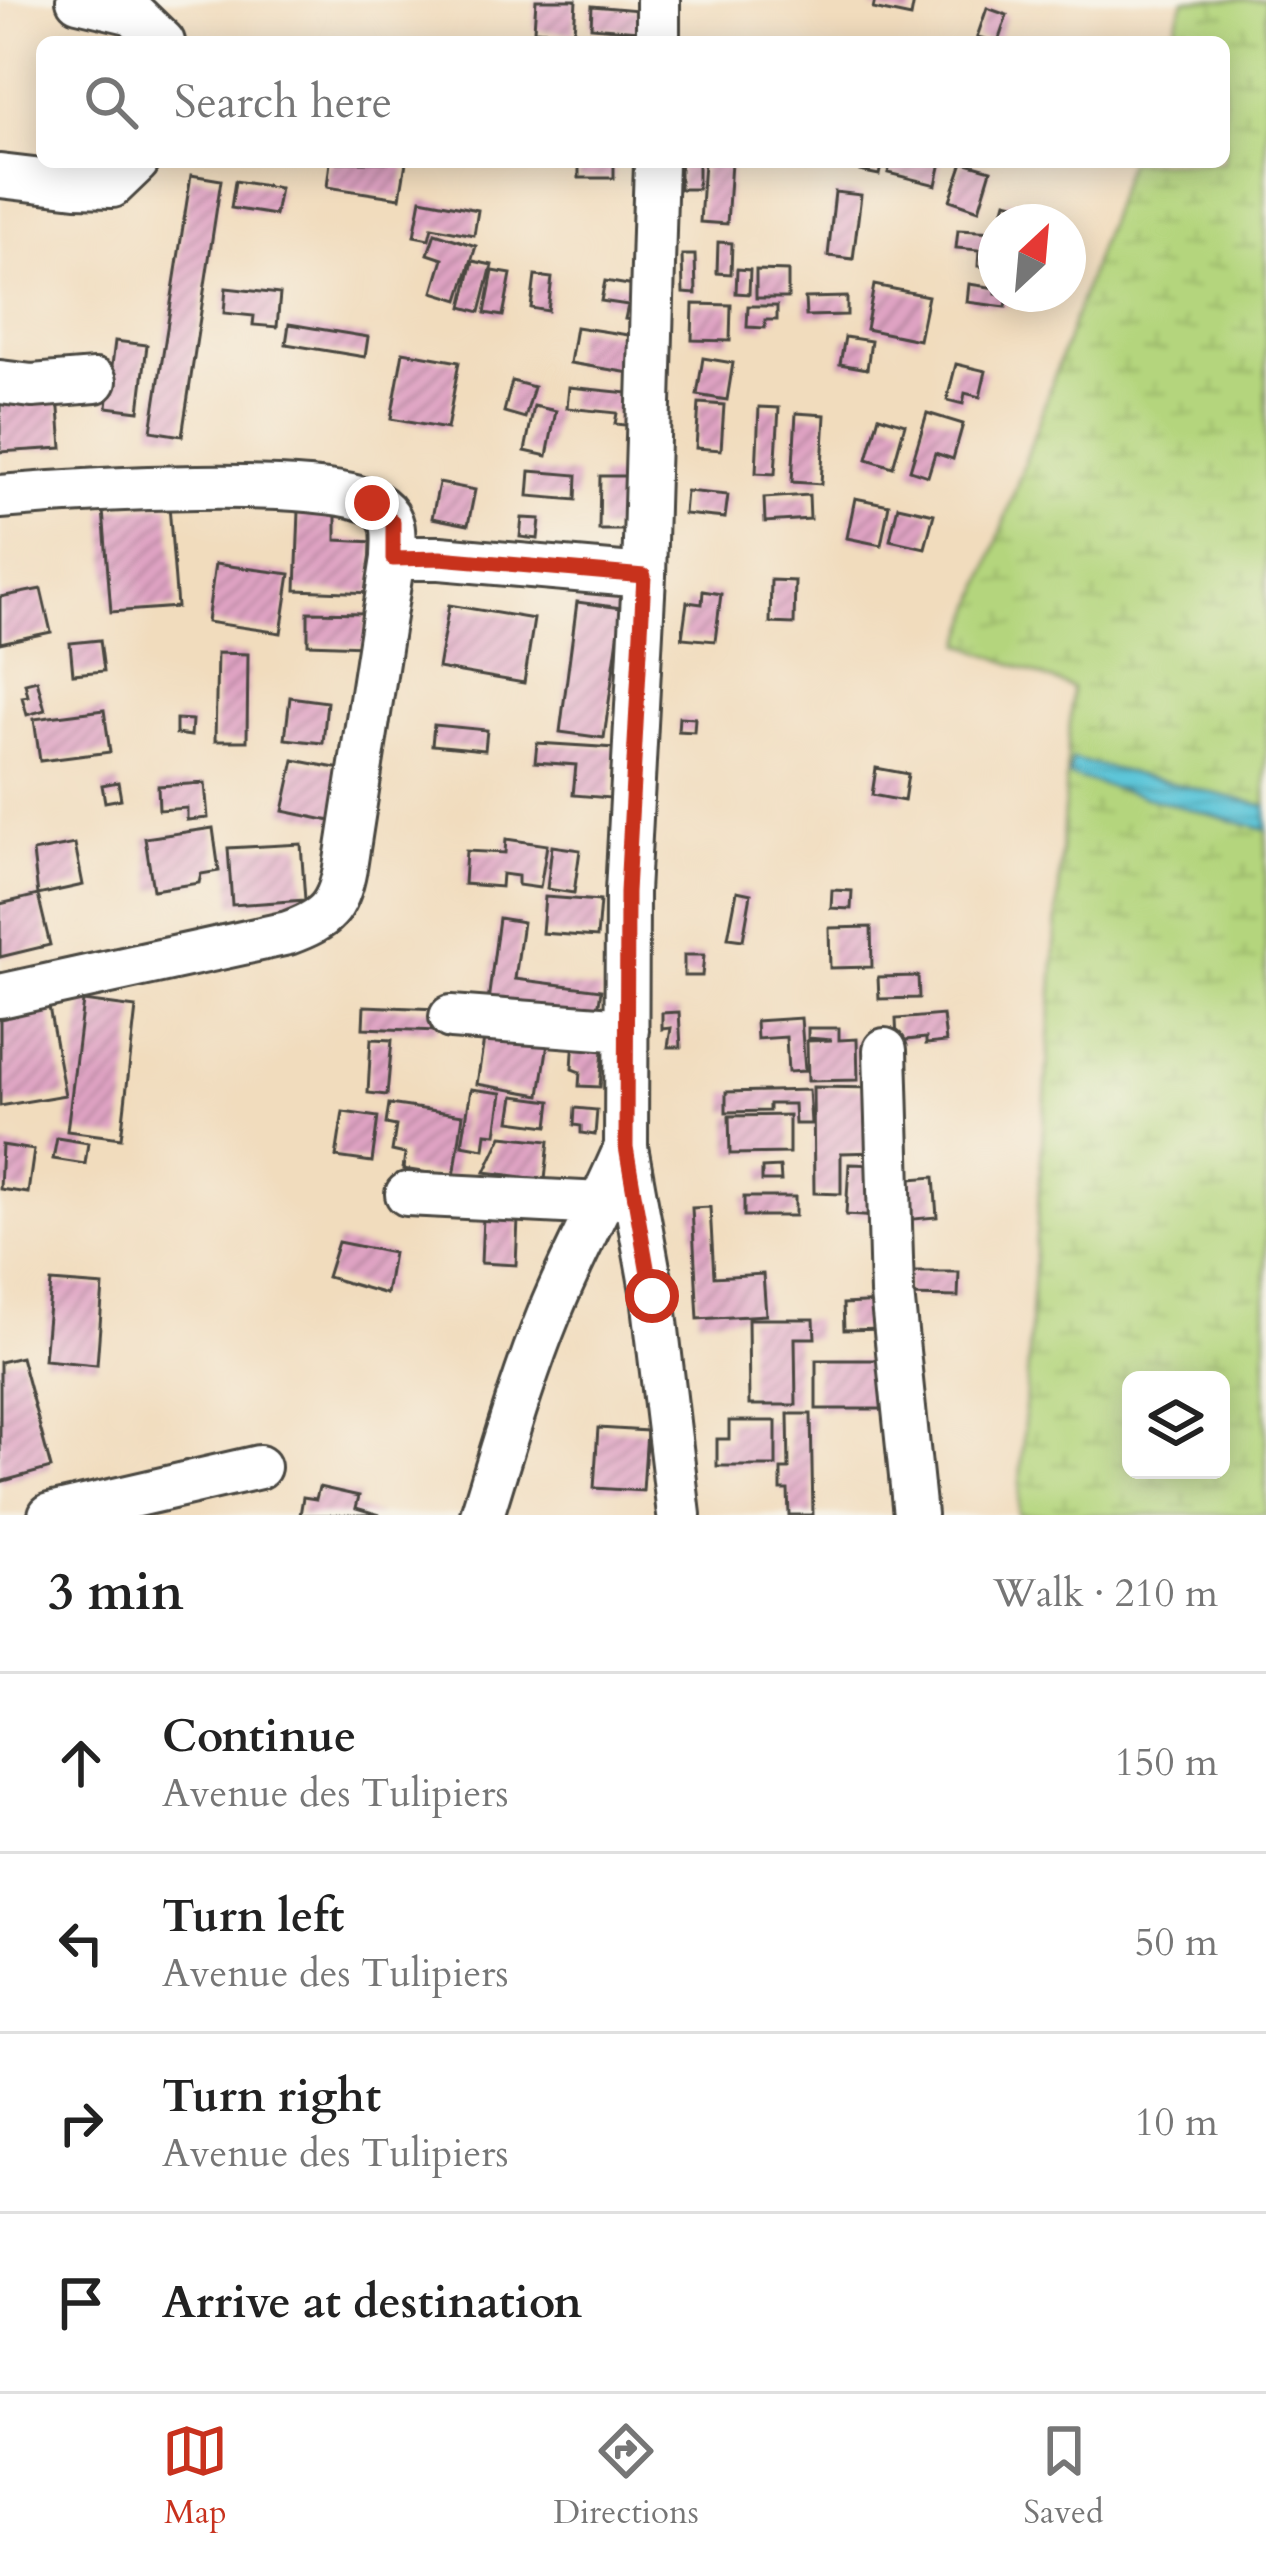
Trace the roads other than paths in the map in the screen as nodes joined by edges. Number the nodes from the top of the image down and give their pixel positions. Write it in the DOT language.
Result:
graph roads {
  1 [pos="78,0"];
  2 [pos="658,0"];
  3 [pos="157,36"];
  4 [pos="658,36"];
  5 [pos="130,168"];
  6 [pos="656,168"];
  7 [pos="0,176"];
  8 [pos="94,381"];
  9 [pos="0,382"];
  10 [pos="0,497"];
  11 [pos="393,559"];
  12 [pos="644,576"];
  13 [pos="0,996"];
  14 [pos="452,1018"];
  15 [pos="627,1030"];
  16 [pos="885,1050"];
  17 [pos="626,1147"];
  18 [pos="407,1194"];
  19 [pos="602,1204"];
  20 [pos="259,1467"];
  21 [pos="50,1515"];
  22 [pos="482,1515"];
  23 [pos="679,1515"];
  24 [pos="914,1515"];
  1 -- 3 [label="street"];
  2 -- 4 [label="street"];
  5 -- 7 [label="street"];
  6 -- 12 [label="street"];
  8 -- 9 [label="street"];
  10 -- 11 [label="street"];
  11 -- 12 [label="street"];
  11 -- 13 [label="street"];
  12 -- 15 [label="street"];
  14 -- 15 [label="street"];
  15 -- 17 [label="street"];
  16 -- 24 [label="street"];
  17 -- 19 [label="street"];
  17 -- 23 [label="street"];
  18 -- 19 [label="street"];
  19 -- 22 [label="street"];
  20 -- 21 [label="street"];
}
